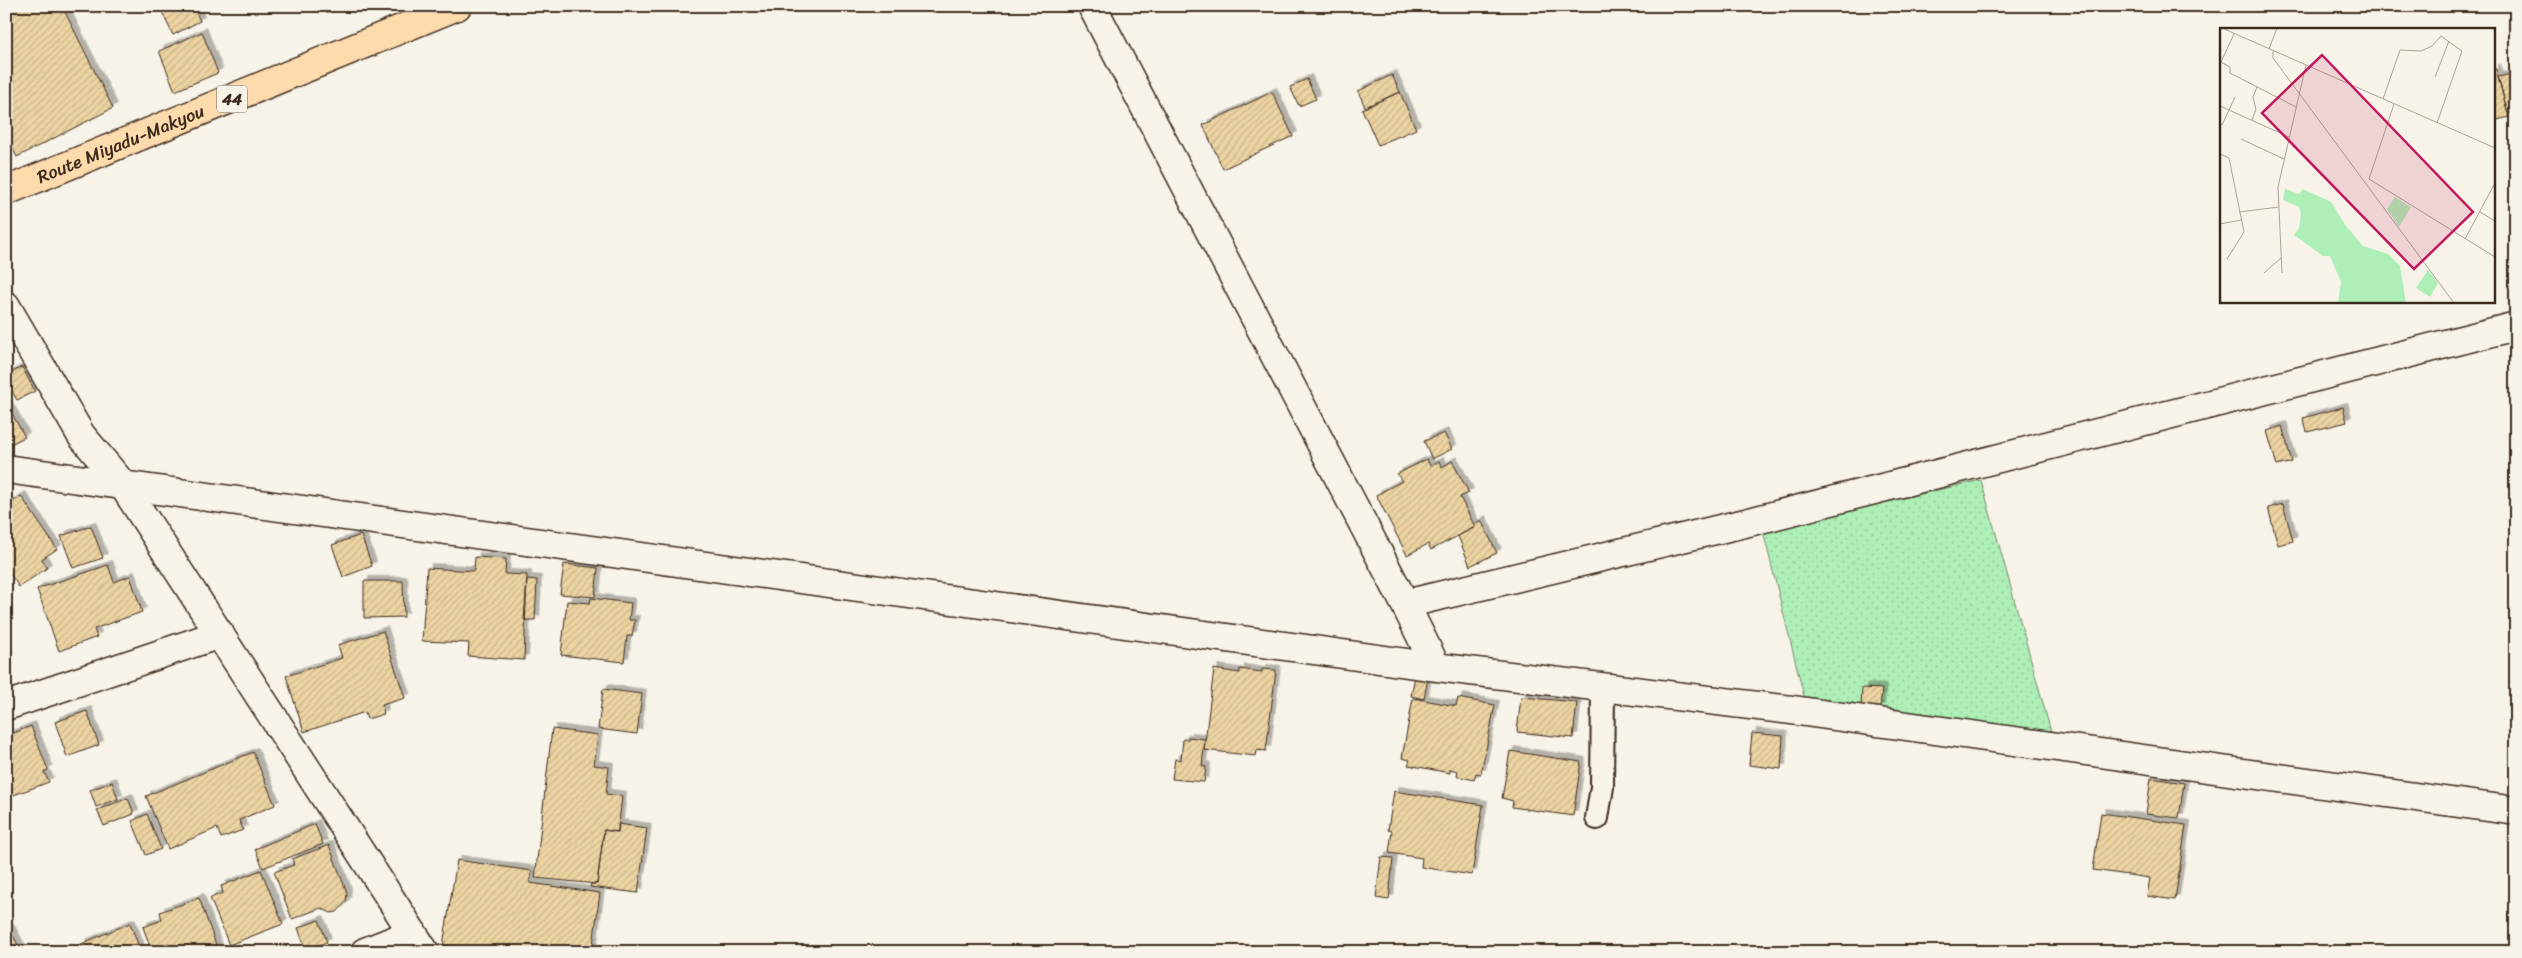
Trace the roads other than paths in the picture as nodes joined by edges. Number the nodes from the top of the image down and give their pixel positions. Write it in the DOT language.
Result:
graph roads {
  1 [pos="457,6"];
  2 [pos="1092,6"];
  3 [pos="6,191"];
  4 [pos="6,306"];
  5 [pos="2516,326"];
  6 [pos="6,468"];
  7 [pos="123,485"];
  8 [pos="1405,604"];
  9 [pos="220,634"];
  10 [pos="1436,667"];
  11 [pos="1603,689"];
  12 [pos="6,706"];
  13 [pos="2516,811"];
  14 [pos="1597,818"];
  15 [pos="419,942"];
  16 [pos="365,952"];
  1 -- 3 [label="main road, Route Miyadu-Makyou / 44"];
  2 -- 8 [label="street"];
  4 -- 7 [label="street"];
  5 -- 8 [label="street"];
  6 -- 7 [label="street"];
  7 -- 9 [label="street"];
  7 -- 10 [label="street"];
  8 -- 10 [label="street"];
  9 -- 12 [label="street"];
  9 -- 15 [label="street"];
  10 -- 11 [label="street"];
  11 -- 13 [label="street"];
  11 -- 14 [label="lane"];
  15 -- 16 [label="street"];
}
